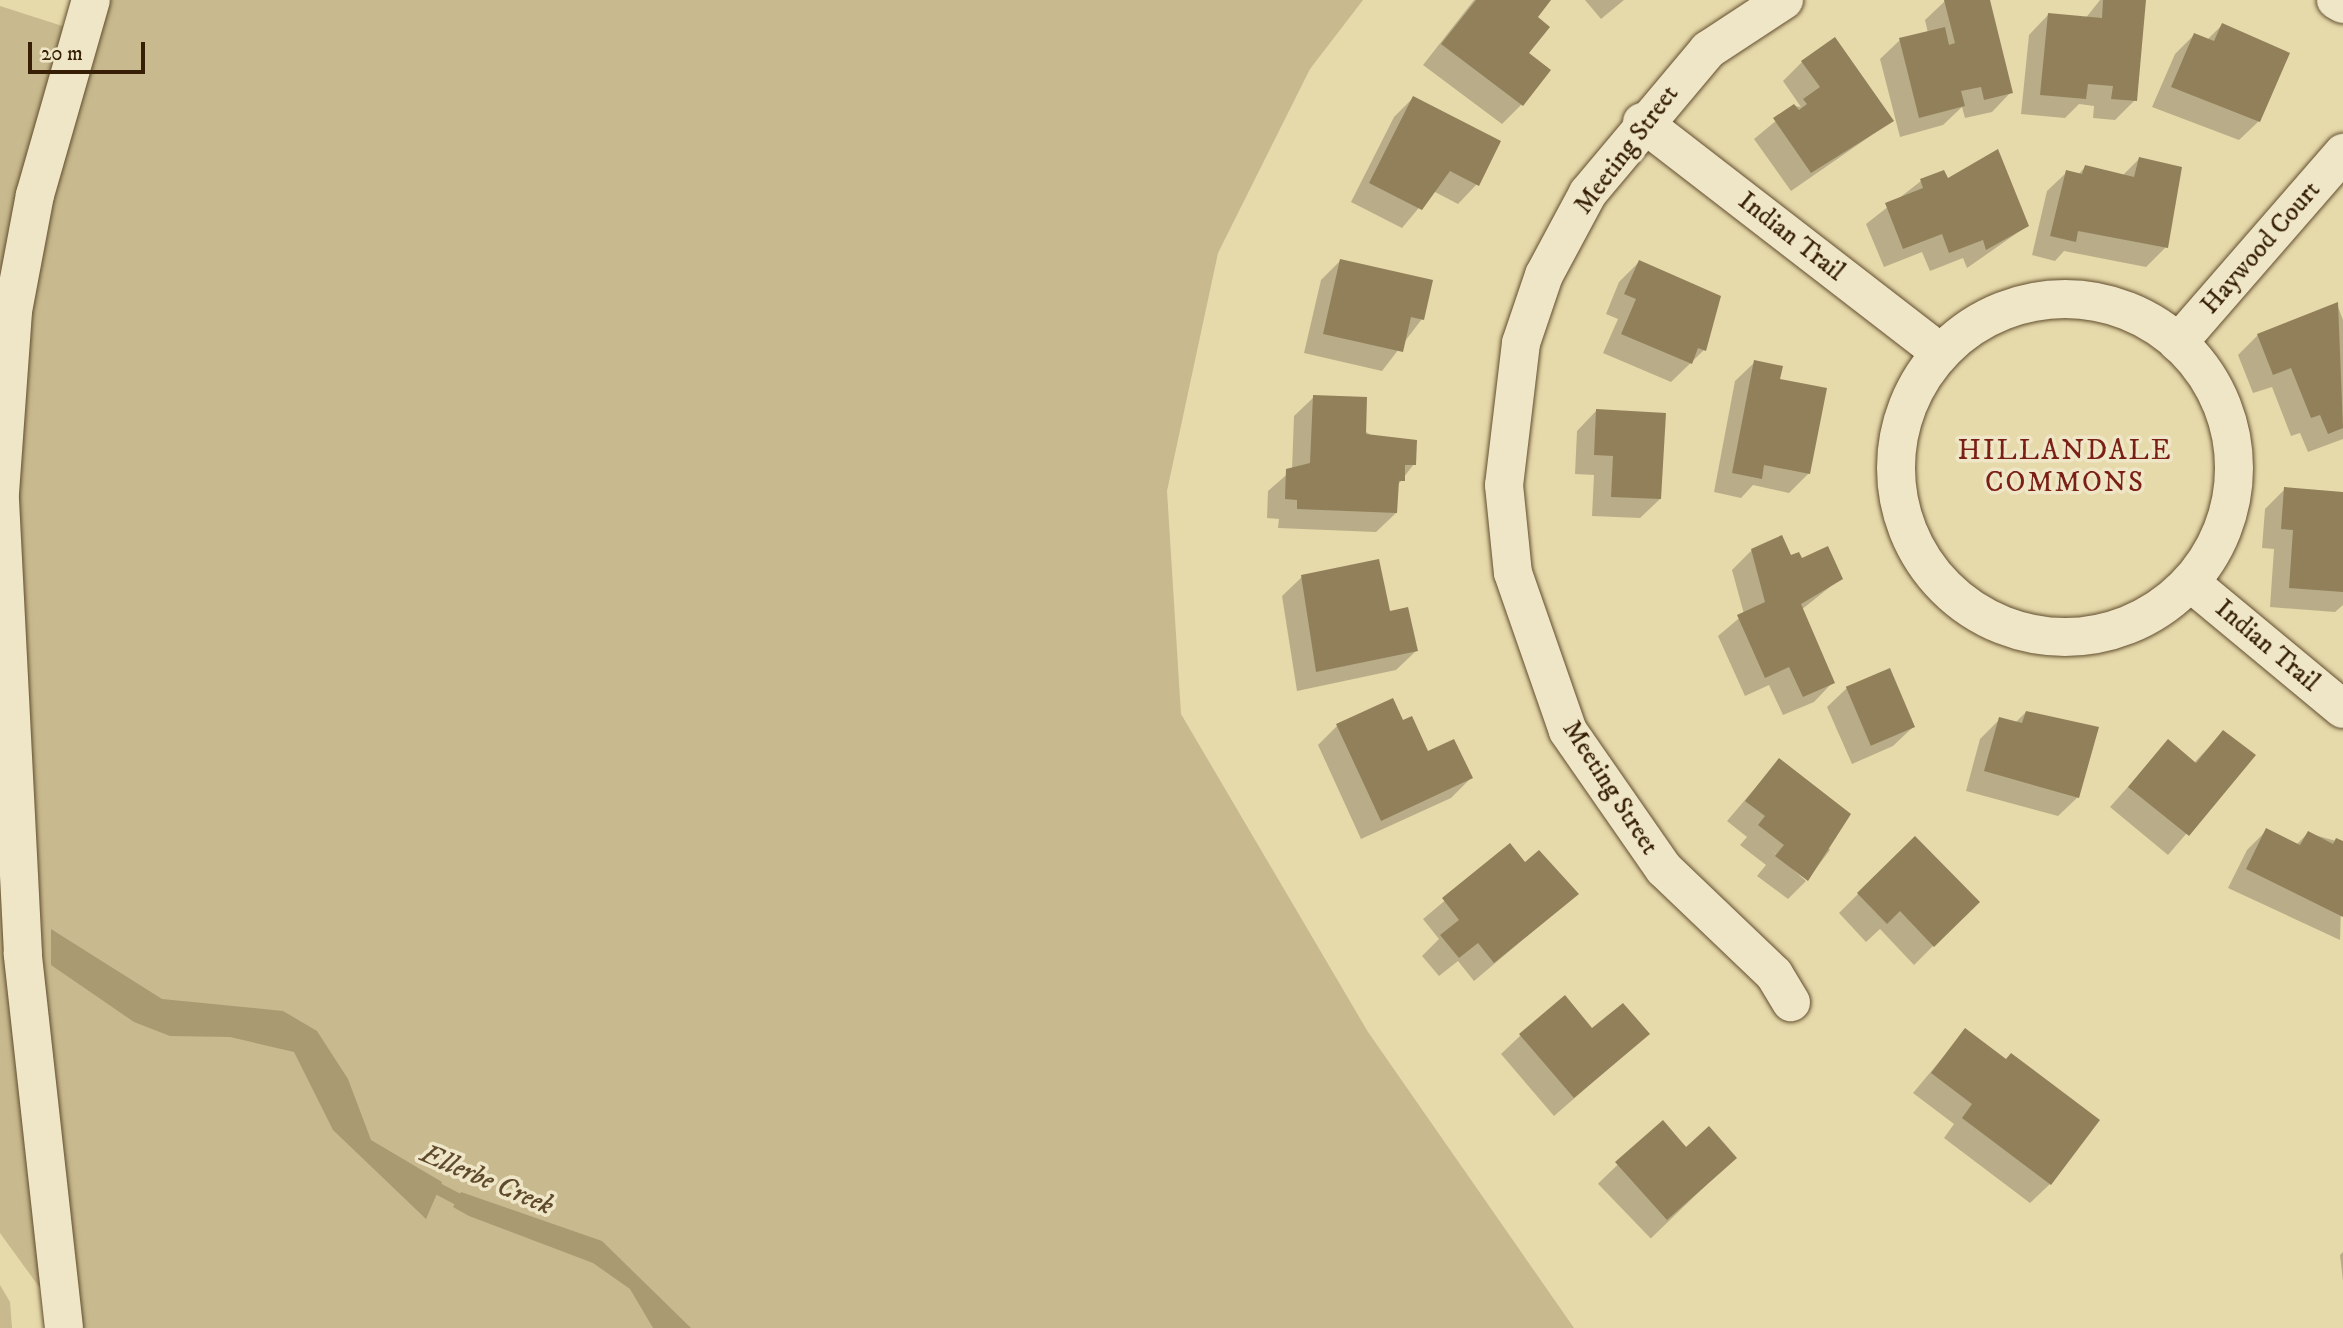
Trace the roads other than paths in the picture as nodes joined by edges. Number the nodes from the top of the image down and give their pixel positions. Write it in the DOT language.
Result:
graph roads {
  1 [pos="91,0"];
  2 [pos="1784,0"];
  3 [pos="2336,0"];
  4 [pos="2343,4"];
  5 [pos="1642,122"];
  6 [pos="2343,153"];
  7 [pos="2179,343"];
  8 [pos="1940,352"];
  9 [pos="2191,583"];
  10 [pos="2343,709"];
  11 [pos="1791,1002"];
  12 [pos="64,1328"];
  1 -- 12 [label="street"];
  2 -- 5 [label="street, Meeting Street"];
  3 -- 4 [label="street"];
  5 -- 8 [label="street, Indian Trail"];
  5 -- 11 [label="street, Meeting Street"];
  6 -- 7 [label="street, Haywood Court"];
  7 -- 8 [label="street, Indian Trail"];
  7 -- 9 [label="street, Indian Trail"];
  8 -- 9 [label="street, Indian Trail"];
  9 -- 10 [label="street, Indian Trail"];
}
